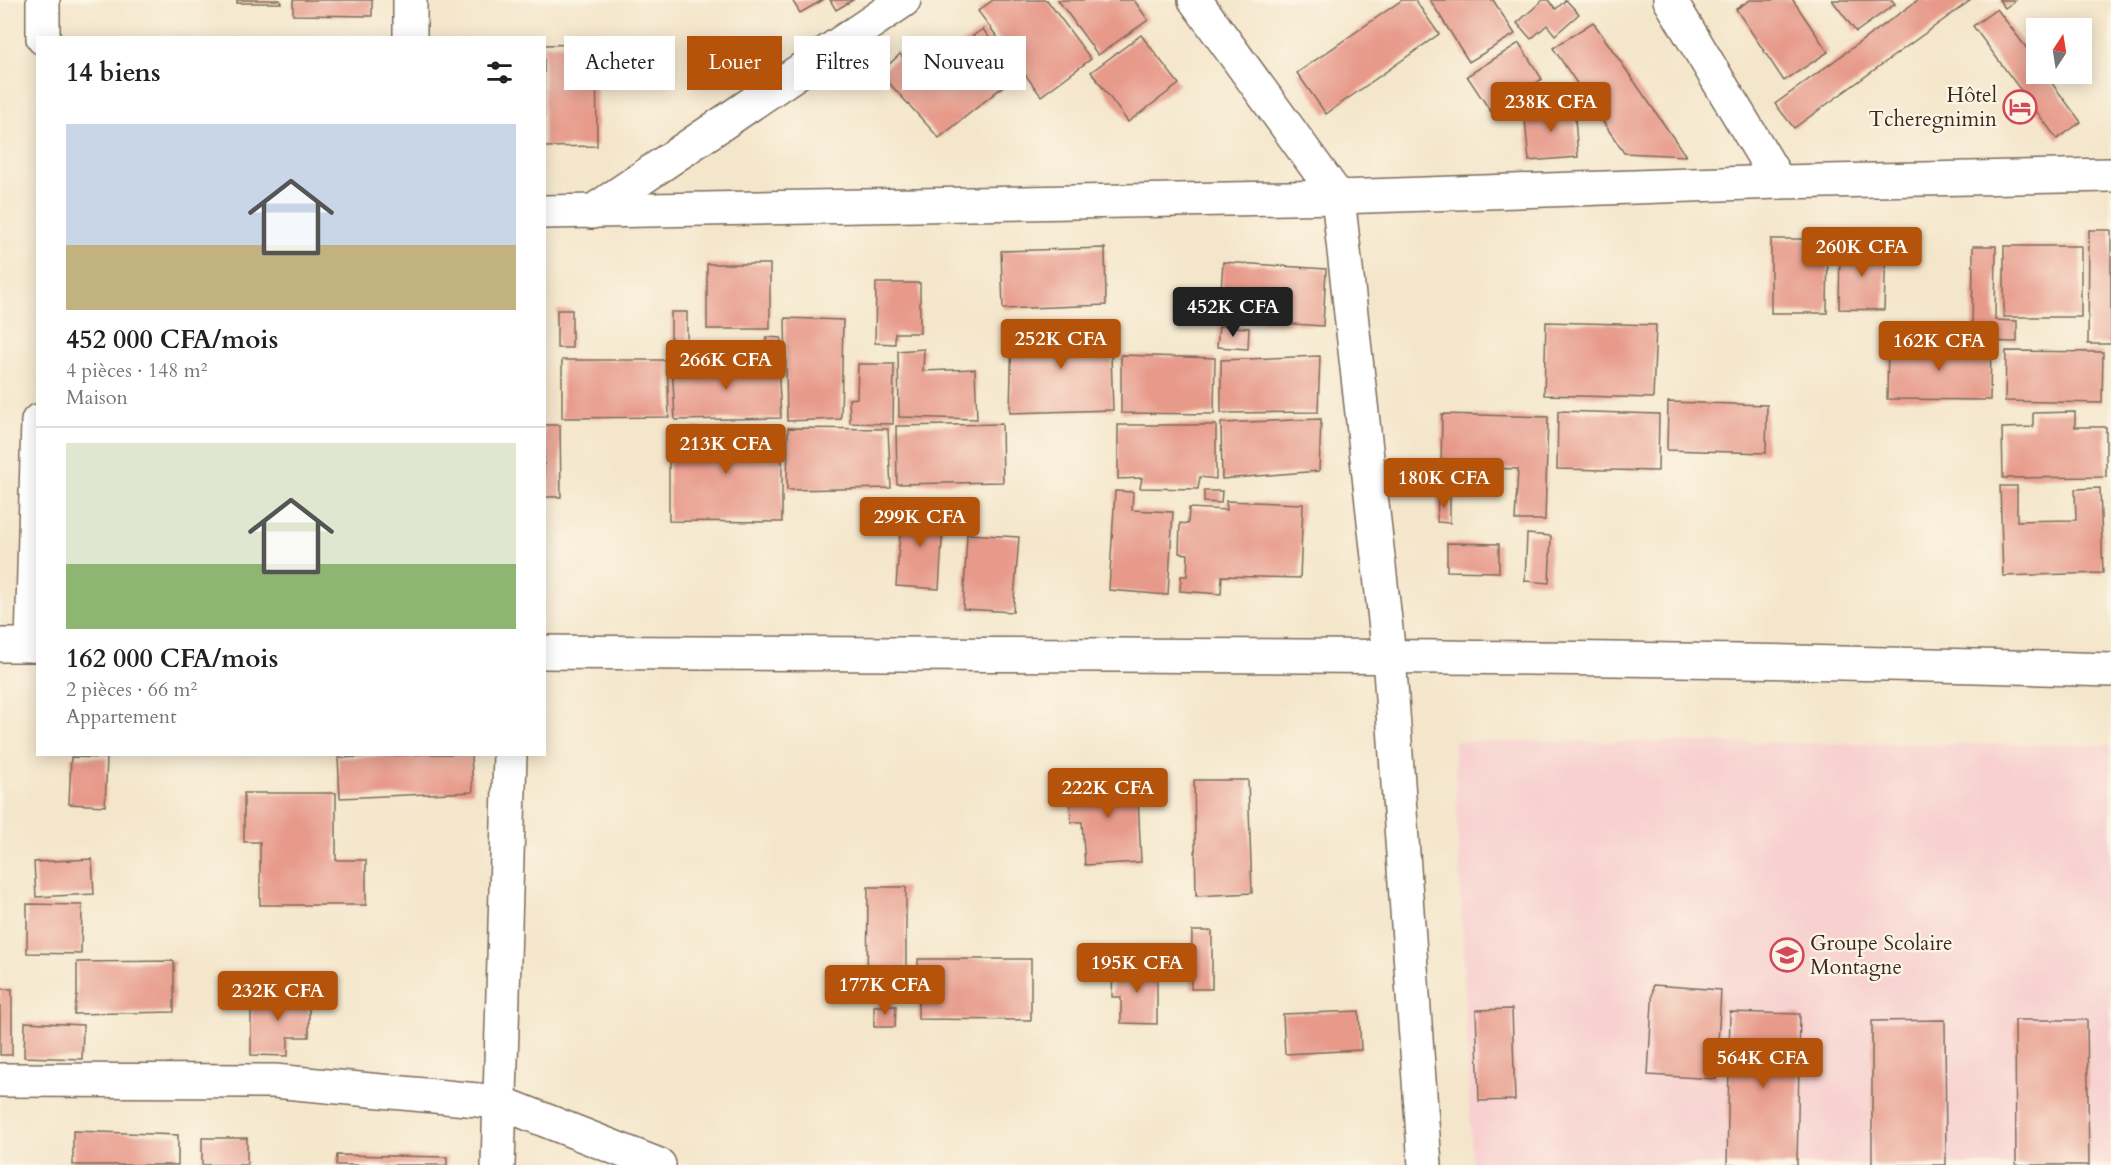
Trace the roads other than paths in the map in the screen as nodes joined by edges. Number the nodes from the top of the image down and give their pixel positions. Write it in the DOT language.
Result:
graph roads {
  1 [pos="43,0"];
  2 [pos="410,0"];
  3 [pos="904,0"];
  4 [pos="1195,0"];
  5 [pos="1670,0"];
  6 [pos="43,36"];
  7 [pos="410,36"];
  8 [pos="2111,175"];
  9 [pos="1779,182"];
  10 [pos="1338,197"];
  11 [pos="546,212"];
  12 [pos="592,212"];
  13 [pos="36,571"];
  14 [pos="0,645"];
  15 [pos="35,645"];
  16 [pos="546,652"];
  17 [pos="1389,656"];
  18 [pos="2111,670"];
  19 [pos="510,756"];
  20 [pos="0,1080"];
  21 [pos="500,1102"];
  22 [pos="498,1165"];
  23 [pos="659,1165"];
  24 [pos="1425,1165"];
  1 -- 6 [label="street"];
  2 -- 7 [label="street"];
  3 -- 12 [label="street"];
  4 -- 10 [label="street"];
  5 -- 9 [label="street"];
  8 -- 9 [label="street"];
  9 -- 10 [label="street"];
  10 -- 12 [label="street"];
  10 -- 17 [label="street"];
  11 -- 12 [label="street"];
  13 -- 15 [label="street"];
  14 -- 15 [label="street"];
  16 -- 17 [label="street"];
  17 -- 18 [label="street"];
  17 -- 24 [label="street"];
  19 -- 21 [label="street"];
  20 -- 21 [label="street"];
  21 -- 22 [label="street"];
  21 -- 23 [label="street"];
}
